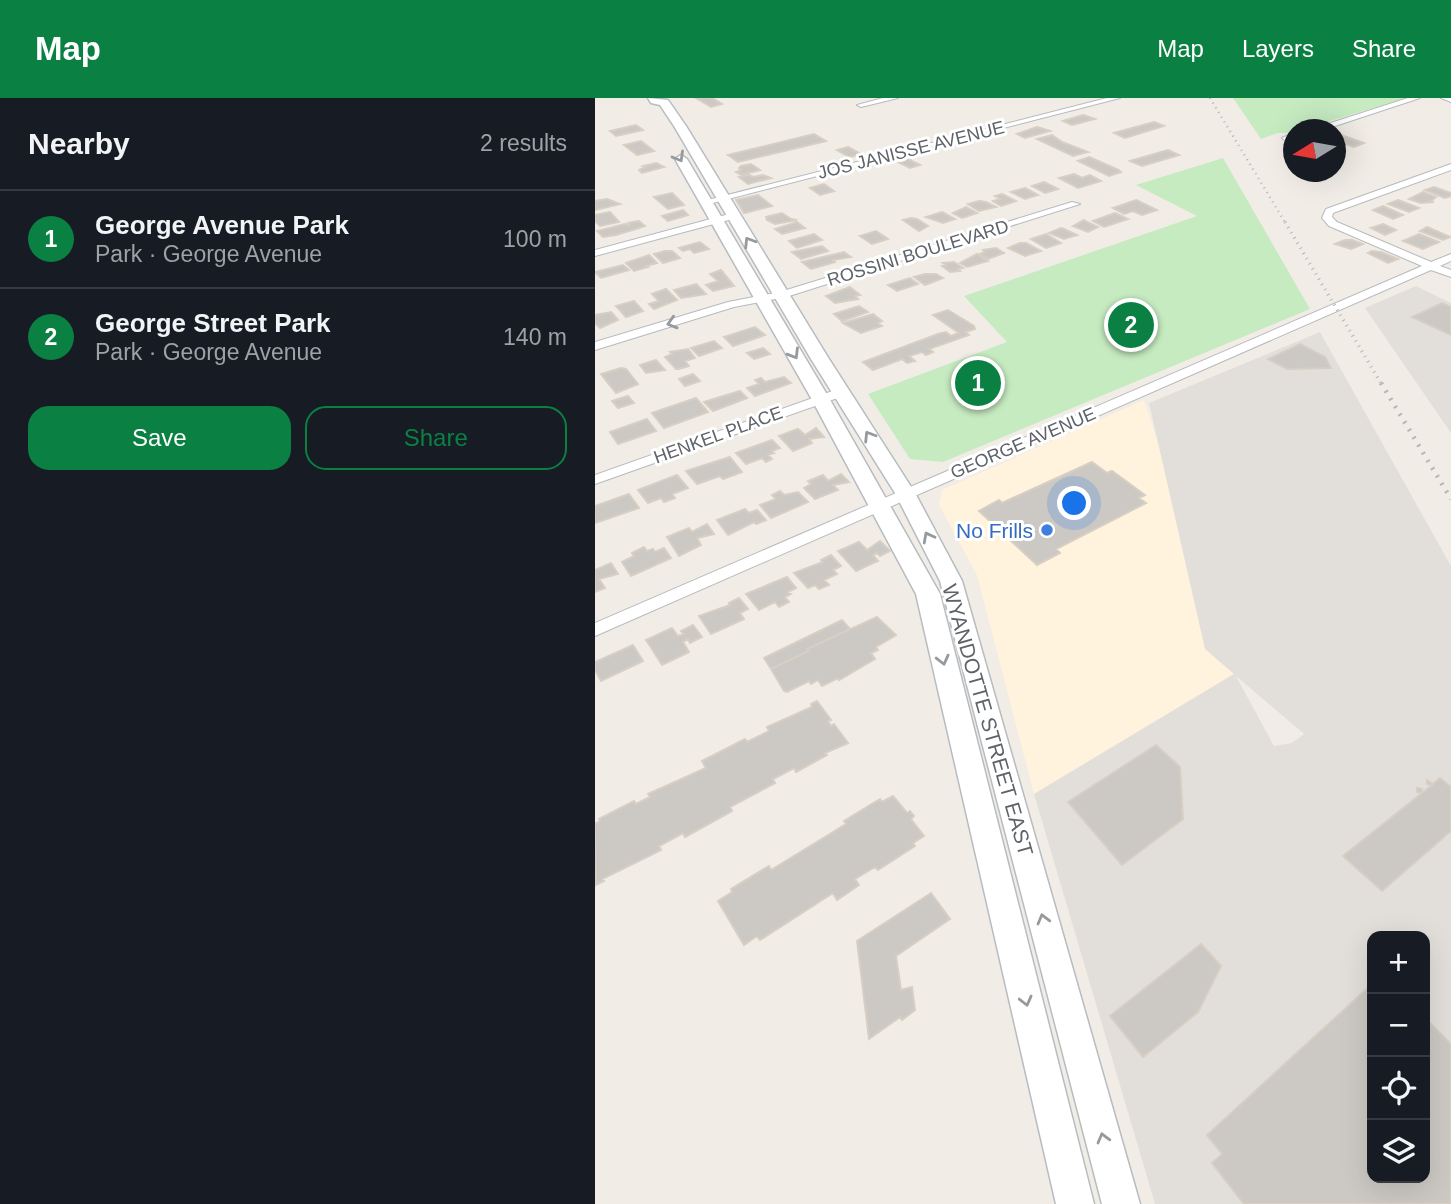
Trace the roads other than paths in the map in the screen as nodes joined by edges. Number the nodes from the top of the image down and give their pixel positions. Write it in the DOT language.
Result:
graph roads {
  1 [pos="894,98"];
  2 [pos="1117,98"];
  3 [pos="1416,98"];
  4 [pos="1445,98"];
  5 [pos="660,99"];
  6 [pos="1451,100"];
  7 [pos="861,105"];
  8 [pos="1346,120"];
  9 [pos="661,126"];
  10 [pos="674,148"];
  11 [pos="1451,167"];
  12 [pos="723,198"];
  13 [pos="705,202"];
  14 [pos="1075,204"];
  15 [pos="733,216"];
  16 [pos="715,220"];
  17 [pos="595,253"];
  18 [pos="1451,257"];
  19 [pos="1432,266"];
  20 [pos="1451,274"];
  21 [pos="782,295"];
  22 [pos="761,301"];
  23 [pos="595,346"];
  24 [pos="614,346"];
  25 [pos="595,359"];
  26 [pos="841,391"];
  27 [pos="820,398"];
  28 [pos="595,480"];
  29 [pos="893,500"];
  30 [pos="595,630"];
  31 [pos="1075,1204"];
  32 [pos="1121,1204"];
  1 -- 7 [label="street"];
  2 -- 12 [label="street, JOS JANISSE AVENUE"];
  3 -- 8 [label="street"];
  4 -- 6 [label="street"];
  5 -- 9 [label="main road, WYANDOTTE STREET EAST"];
  5 -- 12 [label="main road, WYANDOTTE STREET EAST"];
  10 -- 13 [label="main road, WYANDOTTE STREET EAST, one-way"];
  11 -- 19 [label="street"];
  12 -- 13 [label="street, JOS JANISSE AVENUE"];
  12 -- 15 [label="main road, WYANDOTTE STREET EAST"];
  13 -- 16 [label="main road, WYANDOTTE STREET EAST"];
  14 -- 21 [label="street, ROSSINI BOULEVARD"];
  15 -- 16 [label="street"];
  21 -- 15 [label="main road, WYANDOTTE STREET EAST, one-way"];
  16 -- 17 [label="street"];
  16 -- 22 [label="main road, WYANDOTTE STREET EAST"];
  18 -- 19 [label="street, GEORGE AVENUE"];
  19 -- 20 [label="street"];
  19 -- 29 [label="street, GEORGE AVENUE"];
  21 -- 22 [label="street, ROSSINI BOULEVARD"];
  21 -- 26 [label="main road, WYANDOTTE STREET EAST"];
  22 -- 24 [label="street, ROSSINI BOULEVARD"];
  22 -- 27 [label="main road, WYANDOTTE STREET EAST, one-way"];
  23 -- 24 [label="street, ROSSINI BOULEVARD"];
  24 -- 25 [label="street, ROSSINI BOULEVARD"];
  26 -- 27 [label="street, HENKEL PLACE"];
  29 -- 26 [label="main road, WYANDOTTE STREET EAST, one-way"];
  27 -- 28 [label="street, HENKEL PLACE"];
  27 -- 29 [label="main road, WYANDOTTE STREET EAST"];
  29 -- 30 [label="street, GEORGE AVENUE"];
  29 -- 31 [label="main road, WYANDOTTE STREET EAST, one-way"];
  32 -- 29 [label="main road, WYANDOTTE STREET EAST, one-way"];
}
